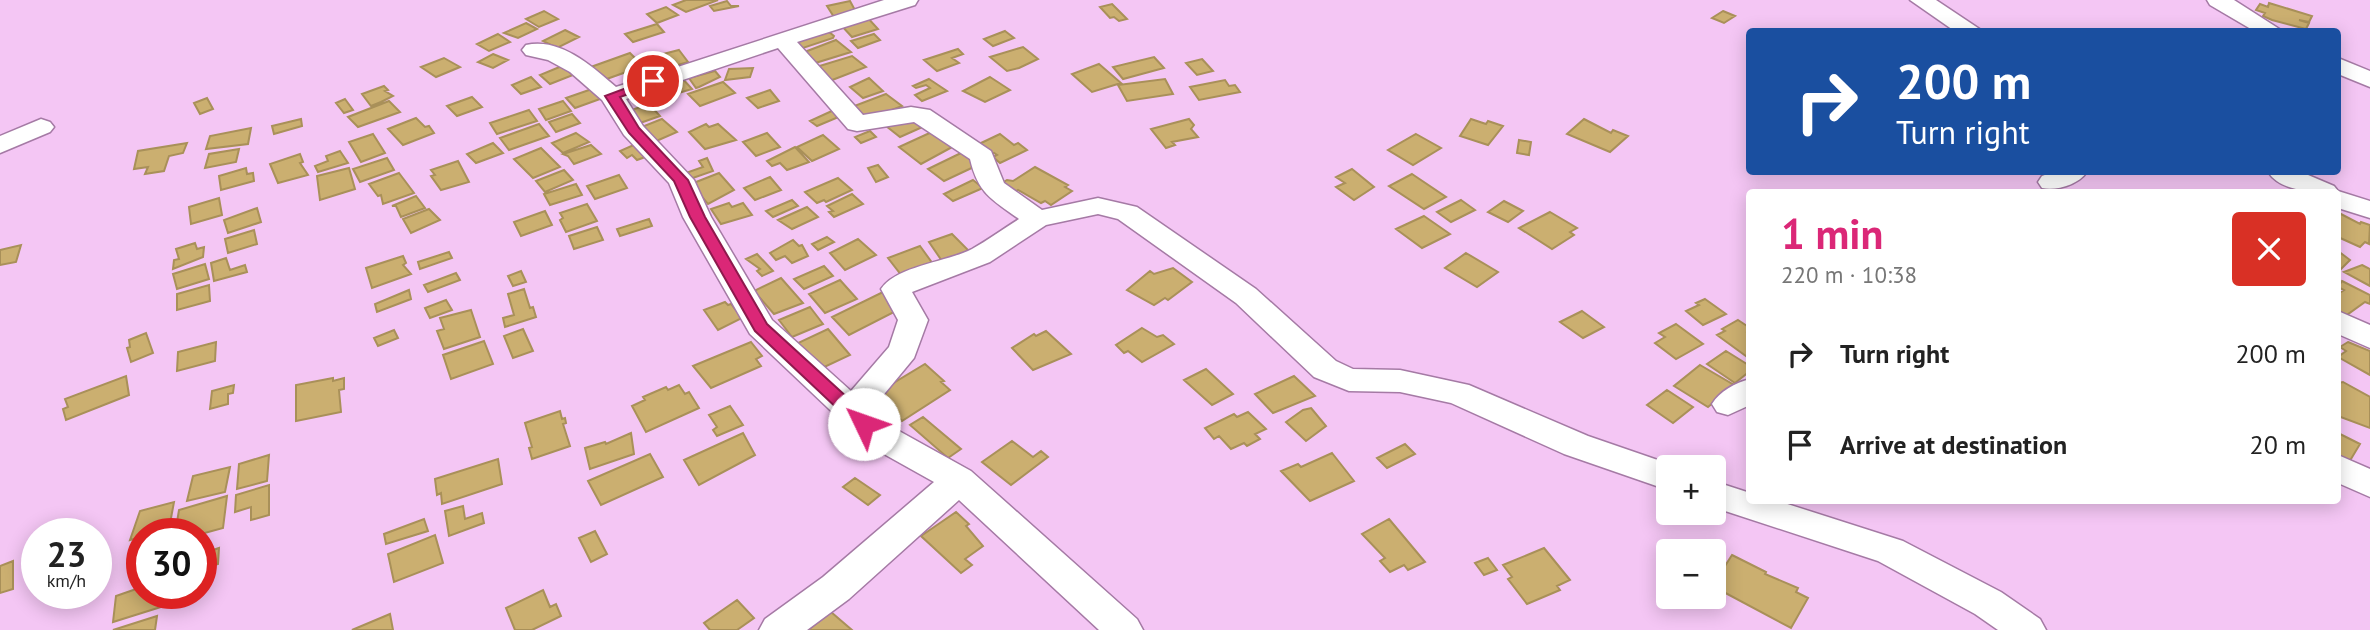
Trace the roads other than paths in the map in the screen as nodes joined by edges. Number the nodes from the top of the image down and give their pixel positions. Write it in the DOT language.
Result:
graph roads {
  1 [pos="907,0"];
  2 [pos="1921,0"];
  3 [pos="2218,0"];
  4 [pos="1966,28"];
  5 [pos="2266,28"];
  6 [pos="782,39"];
  7 [pos="534,50"];
  8 [pos="2341,66"];
  9 [pos="2370,80"];
  10 [pos="612,96"];
  11 [pos="41,127"];
  12 [pos="0,145"];
  13 [pos="2288,175"];
  14 [pos="2318,189"];
  15 [pos="2341,200"];
  16 [pos="2370,210"];
  17 [pos="1037,219"];
  18 [pos="2341,323"];
  19 [pos="2370,338"];
  20 [pos="851,412"];
  21 [pos="2341,470"];
  22 [pos="1656,473"];
  23 [pos="959,481"];
  24 [pos="2370,484"];
  25 [pos="1726,498"];
  26 [pos="778,630"];
  27 [pos="1124,630"];
  28 [pos="2027,630"];
  1 -- 6 [label="street"];
  2 -- 4 [label="street"];
  3 -- 5 [label="street"];
  6 -- 10 [label="street"];
  6 -- 17 [label="street"];
  7 -- 10 [label="street"];
  8 -- 9 [label="street"];
  10 -- 20 [label="street"];
  11 -- 12 [label="street"];
  13 -- 14 [label="street"];
  15 -- 16 [label="street"];
  17 -- 20 [label="street"];
  17 -- 22 [label="street"];
  18 -- 19 [label="street"];
  20 -- 23 [label="street"];
  21 -- 24 [label="street"];
  23 -- 26 [label="street"];
  23 -- 27 [label="street"];
  25 -- 28 [label="street"];
}
